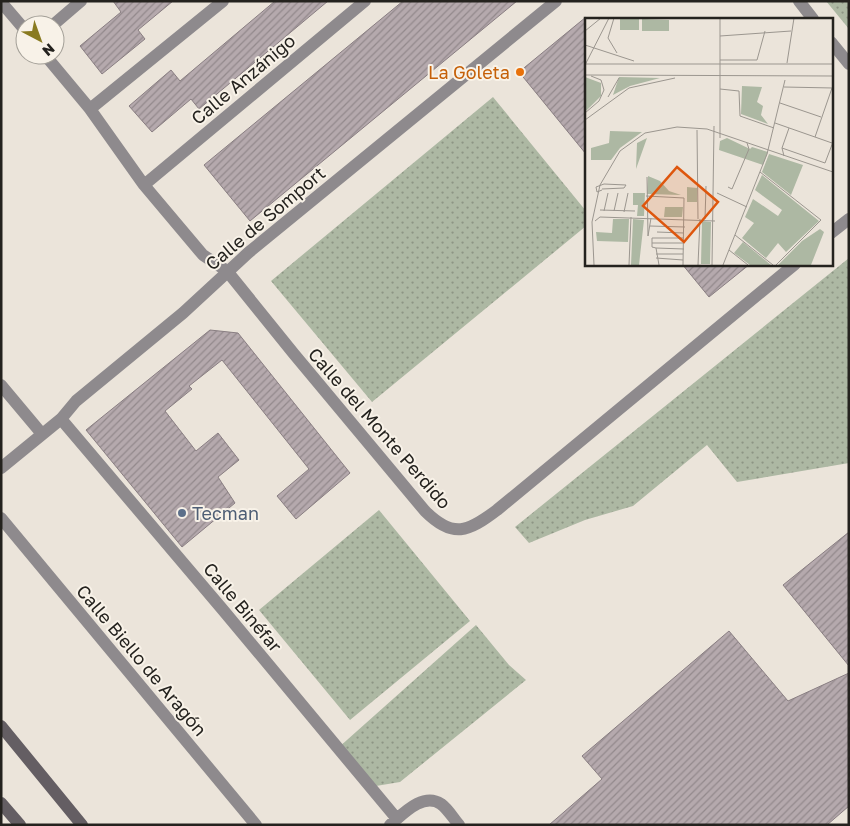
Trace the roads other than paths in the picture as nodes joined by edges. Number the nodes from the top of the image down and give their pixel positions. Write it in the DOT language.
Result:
graph roads {
  1 [pos="81,1"];
  2 [pos="223,1"];
  3 [pos="365,1"];
  4 [pos="556,1"];
  5 [pos="798,1"];
  6 [pos="1,2"];
  7 [pos="64,15"];
  8 [pos="15,18"];
  9 [pos="811,18"];
  10 [pos="832,43"];
  11 [pos="849,64"];
  12 [pos="53,65"];
  13 [pos="90,109"];
  14 [pos="144,185"];
  15 [pos="849,219"];
  16 [pos="832,233"];
  17 [pos="794,265"];
  18 [pos="227,271"];
  19 [pos="1,385"];
  20 [pos="61,419"];
  21 [pos="42,434"];
  22 [pos="1,468"];
  23 [pos="1,518"];
  24 [pos="1,726"];
  25 [pos="1,803"];
  26 [pos="394,822"];
  27 [pos="20,825"];
  28 [pos="82,825"];
  29 [pos="256,825"];
  30 [pos="459,825"];
  1 -- 7 [label="street"];
  2 -- 13 [label="street"];
  3 -- 14 [label="street, Calle Anzánigo"];
  4 -- 18 [label="street, Calle de Somport"];
  5 -- 9 [label="street"];
  6 -- 8 [label="street"];
  10 -- 11 [label="street"];
  12 -- 13 [label="street, Calle del Monte Perdido"];
  13 -- 14 [label="street, Calle del Monte Perdido"];
  14 -- 18 [label="street, Calle del Monte Perdido"];
  15 -- 16 [label="street"];
  17 -- 18 [label="street, Calle del Monte Perdido"];
  18 -- 20 [label="street, Calle de Somport"];
  19 -- 21 [label="street"];
  20 -- 21 [label="street, Calle de Somport"];
  20 -- 26 [label="street, Calle Binéfar"];
  21 -- 22 [label="street, Calle de Somport"];
  23 -- 29 [label="street, Calle Biello de Aragón"];
  24 -- 28 [label="main road"];
  25 -- 27 [label="main road"];
  26 -- 30 [label="street"];
}
